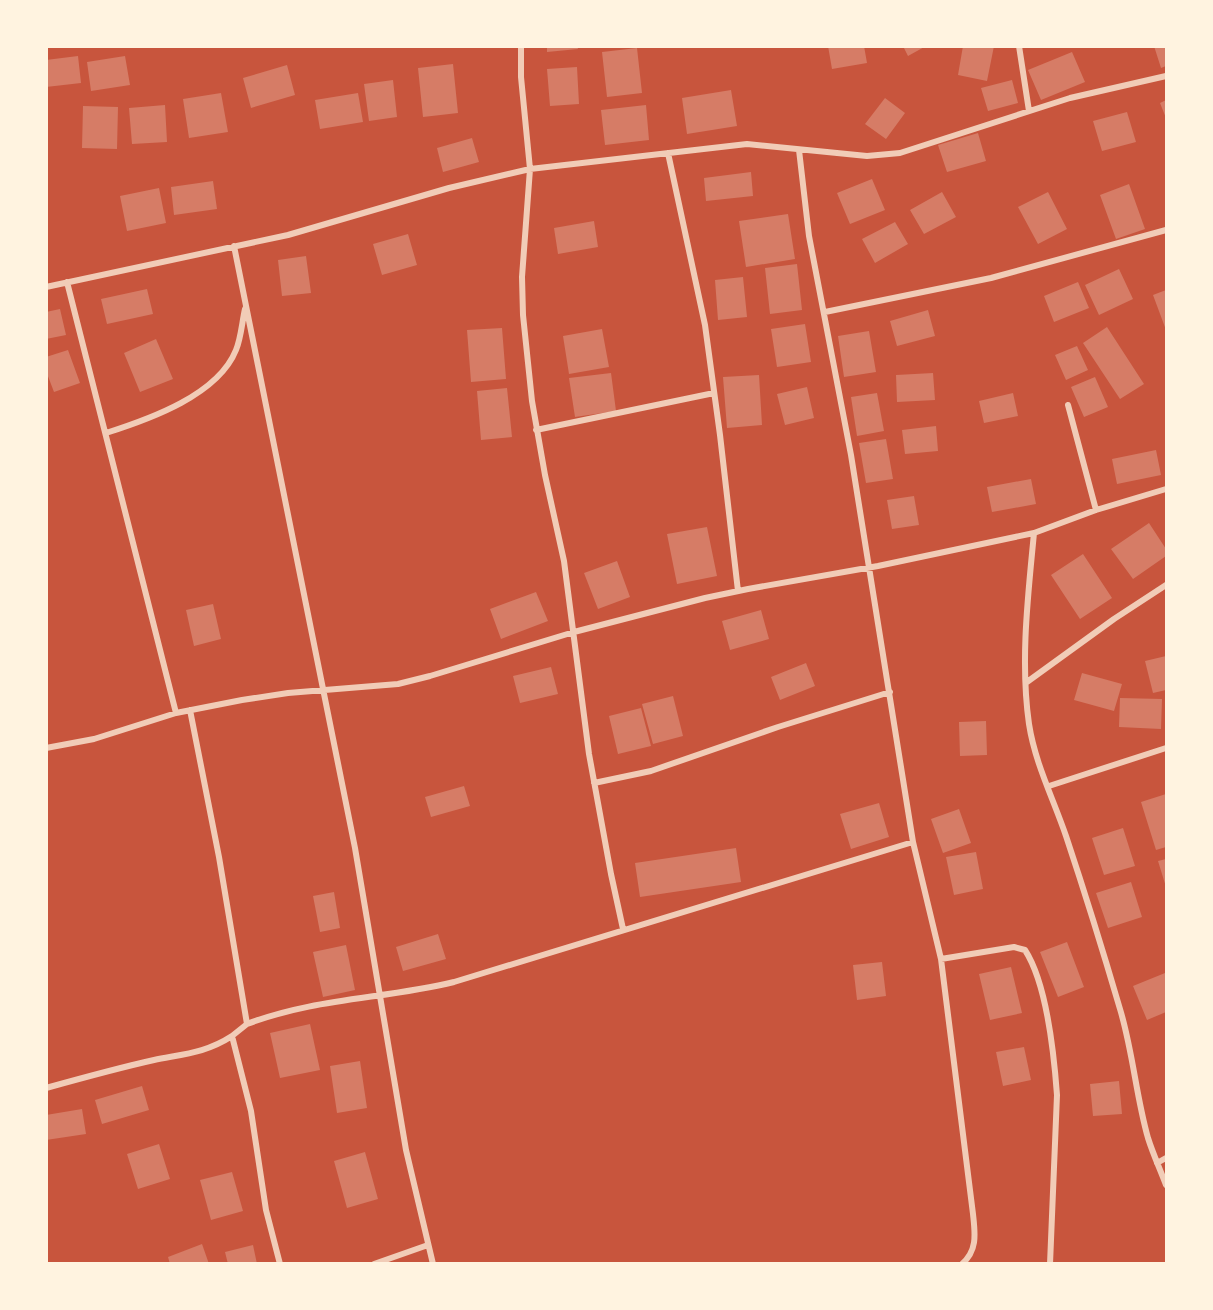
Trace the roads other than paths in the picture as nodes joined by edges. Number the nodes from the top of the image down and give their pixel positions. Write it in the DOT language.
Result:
graph roads {
  1 [pos="521,46"];
  2 [pos="1019,46"];
  3 [pos="1167,76"];
  4 [pos="1029,111"];
  5 [pos="800,150"];
  6 [pos="668,153"];
  7 [pos="530,169"];
  8 [pos="1167,230"];
  9 [pos="234,246"];
  10 [pos="67,282"];
  11 [pos="46,287"];
  12 [pos="246,305"];
  13 [pos="825,312"];
  14 [pos="714,393"];
  15 [pos="1068,405"];
  16 [pos="536,430"];
  17 [pos="106,433"];
  18 [pos="1167,489"];
  19 [pos="1096,510"];
  20 [pos="1034,533"];
  21 [pos="867,568"];
  22 [pos="1167,585"];
  23 [pos="738,591"];
  24 [pos="574,632"];
  25 [pos="1027,682"];
  26 [pos="322,690"];
  27 [pos="890,692"];
  28 [pos="190,710"];
  29 [pos="176,713"];
  30 [pos="46,748"];
  31 [pos="1167,748"];
  32 [pos="594,783"];
  33 [pos="1049,786"];
  34 [pos="913,842"];
  35 [pos="623,929"];
  36 [pos="941,959"];
  37 [pos="380,995"];
  38 [pos="247,1024"];
  39 [pos="232,1036"];
  40 [pos="46,1088"];
  41 [pos="1167,1158"];
  42 [pos="1157,1163"];
  43 [pos="1167,1185"];
  44 [pos="428,1245"];
  45 [pos="280,1263"];
  46 [pos="374,1263"];
  47 [pos="433,1263"];
  48 [pos="962,1263"];
  49 [pos="1050,1263"];
  1 -- 7 [label="street"];
  2 -- 4 [label="street"];
  3 -- 4 [label="street"];
  4 -- 5 [label="street"];
  5 -- 6 [label="street"];
  5 -- 13 [label="street"];
  6 -- 7 [label="street"];
  6 -- 14 [label="street"];
  7 -- 9 [label="street"];
  7 -- 16 [label="street"];
  8 -- 13 [label="street"];
  9 -- 10 [label="street"];
  9 -- 12 [label="street"];
  10 -- 11 [label="street"];
  10 -- 17 [label="street"];
  12 -- 17 [label="street"];
  12 -- 26 [label="street"];
  13 -- 21 [label="street"];
  14 -- 16 [label="street"];
  14 -- 23 [label="street"];
  15 -- 19 [label="street"];
  16 -- 24 [label="street"];
  17 -- 29 [label="street"];
  18 -- 19 [label="street"];
  19 -- 20 [label="street"];
  20 -- 21 [label="street"];
  20 -- 25 [label="street"];
  21 -- 23 [label="street"];
  21 -- 27 [label="street"];
  22 -- 25 [label="street"];
  23 -- 24 [label="street"];
  24 -- 26 [label="street"];
  24 -- 32 [label="street"];
  25 -- 33 [label="street"];
  26 -- 28 [label="street"];
  26 -- 37 [label="street"];
  27 -- 32 [label="street"];
  27 -- 34 [label="street"];
  28 -- 29 [label="street"];
  28 -- 38 [label="street"];
  29 -- 30 [label="street"];
  31 -- 33 [label="street"];
  32 -- 35 [label="street"];
  33 -- 42 [label="street"];
  34 -- 35 [label="street"];
  34 -- 36 [label="street"];
  35 -- 37 [label="street"];
  36 -- 48 [label="street"];
  36 -- 49 [label="street"];
  37 -- 38 [label="street"];
  37 -- 44 [label="street"];
  38 -- 39 [label="street"];
  39 -- 40 [label="street"];
  39 -- 45 [label="street"];
  41 -- 42 [label="street"];
  42 -- 43 [label="street"];
  44 -- 46 [label="street"];
  44 -- 47 [label="street"];
}
